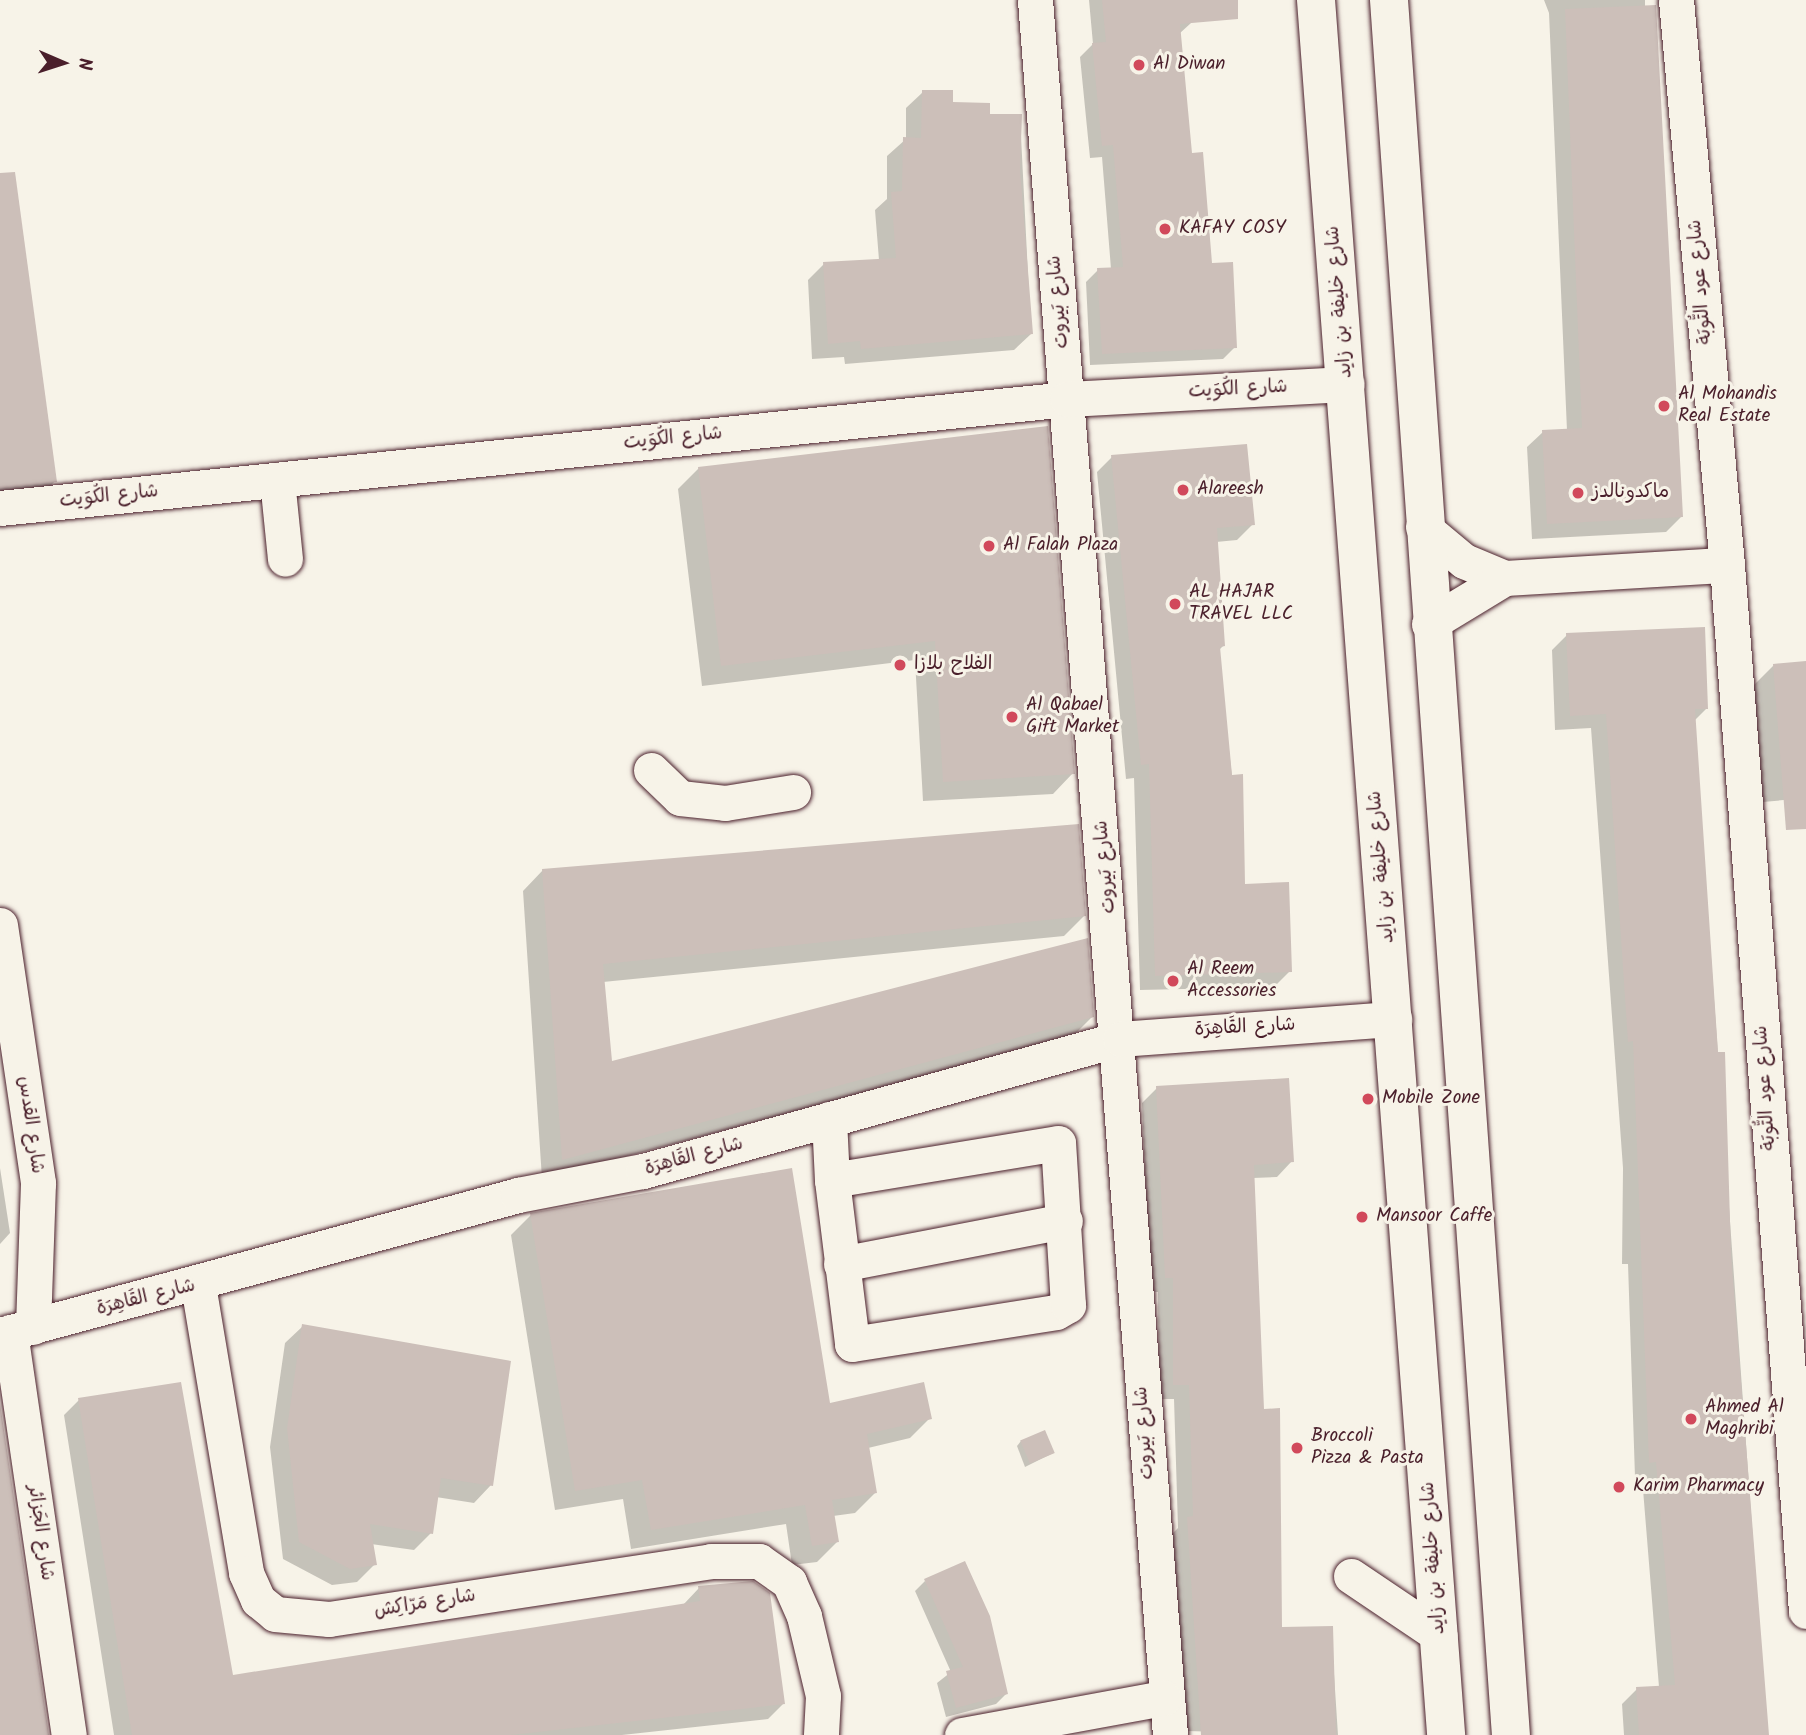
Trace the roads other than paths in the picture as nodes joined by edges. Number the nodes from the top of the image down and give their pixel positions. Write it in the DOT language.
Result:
graph roads {
  1 [pos="1035,0"];
  2 [pos="1316,0"];
  3 [pos="1388,0"];
  4 [pos="1676,0"];
  5 [pos="1347,384"];
  6 [pos="1067,399"];
  7 [pos="277,480"];
  8 [pos="0,508"];
  9 [pos="1423,527"];
  10 [pos="285,559"];
  11 [pos="1727,565"];
  12 [pos="1505,578"];
  13 [pos="1429,624"];
  14 [pos="651,770"];
  15 [pos="793,792"];
  16 [pos="0,925"];
  17 [pos="1394,1019"];
  18 [pos="1120,1039"];
  19 [pos="829,1119"];
  20 [pos="832,1180"];
  21 [pos="1065,1221"];
  22 [pos="841,1264"];
  23 [pos="198,1285"];
  24 [pos="14,1331"];
  25 [pos="1351,1576"];
  26 [pos="1806,1611"];
  27 [pos="1440,1636"];
  28 [pos="1444,1693"];
  29 [pos="823,1696"];
  30 [pos="1164,1698"];
  31 [pos="69,1735"];
  32 [pos="821,1735"];
  33 [pos="844,1735"];
  34 [pos="962,1735"];
  35 [pos="1170,1735"];
  36 [pos="1446,1735"];
  37 [pos="1461,1735"];
  38 [pos="1511,1735"];
  1 -- 6 [label="street, شارع بَيروت"];
  2 -- 5 [label="main road, شارع خليفة بن زايد"];
  3 -- 9 [label="main road"];
  4 -- 11 [label="street, شارع عود التُّوبَة"];
  5 -- 6 [label="street, شارع الكُوَيت"];
  5 -- 17 [label="main road, شارع خليفة بن زايد"];
  6 -- 7 [label="street, شارع الكُوَيت"];
  6 -- 18 [label="street, شارع بَيروت"];
  7 -- 8 [label="street, شارع الكُوَيت"];
  7 -- 10 [label="street"];
  9 -- 12 [label="street"];
  9 -- 13 [label="main road"];
  11 -- 12 [label="street"];
  11 -- 26 [label="street, شارع عود التُّوبَة"];
  12 -- 13 [label="street"];
  13 -- 38 [label="main road"];
  14 -- 15 [label="street"];
  16 -- 24 [label="street, شارع القدس"];
  17 -- 18 [label="street, شارع القَاهِرَة"];
  17 -- 27 [label="main road, شارع خليفة بن زايد"];
  18 -- 19 [label="street, شارع القَاهِرَة"];
  18 -- 30 [label="street, شارع بَيروت"];
  19 -- 20 [label="street"];
  19 -- 23 [label="street, شارع القَاهِرَة"];
  20 -- 21 [label="street"];
  20 -- 22 [label="street"];
  21 -- 22 [label="street"];
  21 -- 22 [label="street"];
  23 -- 24 [label="street, شارع القَاهِرَة"];
  23 -- 29 [label="street, شارع مَرّاكِش"];
  24 -- 31 [label="street, شارع الجَزائر"];
  25 -- 27 [label="street"];
  27 -- 28 [label="main road, شارع خليفة بن زايد"];
  28 -- 36 [label="main road, شارع خليفة بن زايد"];
  28 -- 37 [label="main road"];
  29 -- 32 [label="street, شارع مَرّاكِش"];
  29 -- 33 [label="street, شارع مَرّاكِش"];
  30 -- 34 [label="street"];
  30 -- 35 [label="street, شارع بَيروت"];
}
